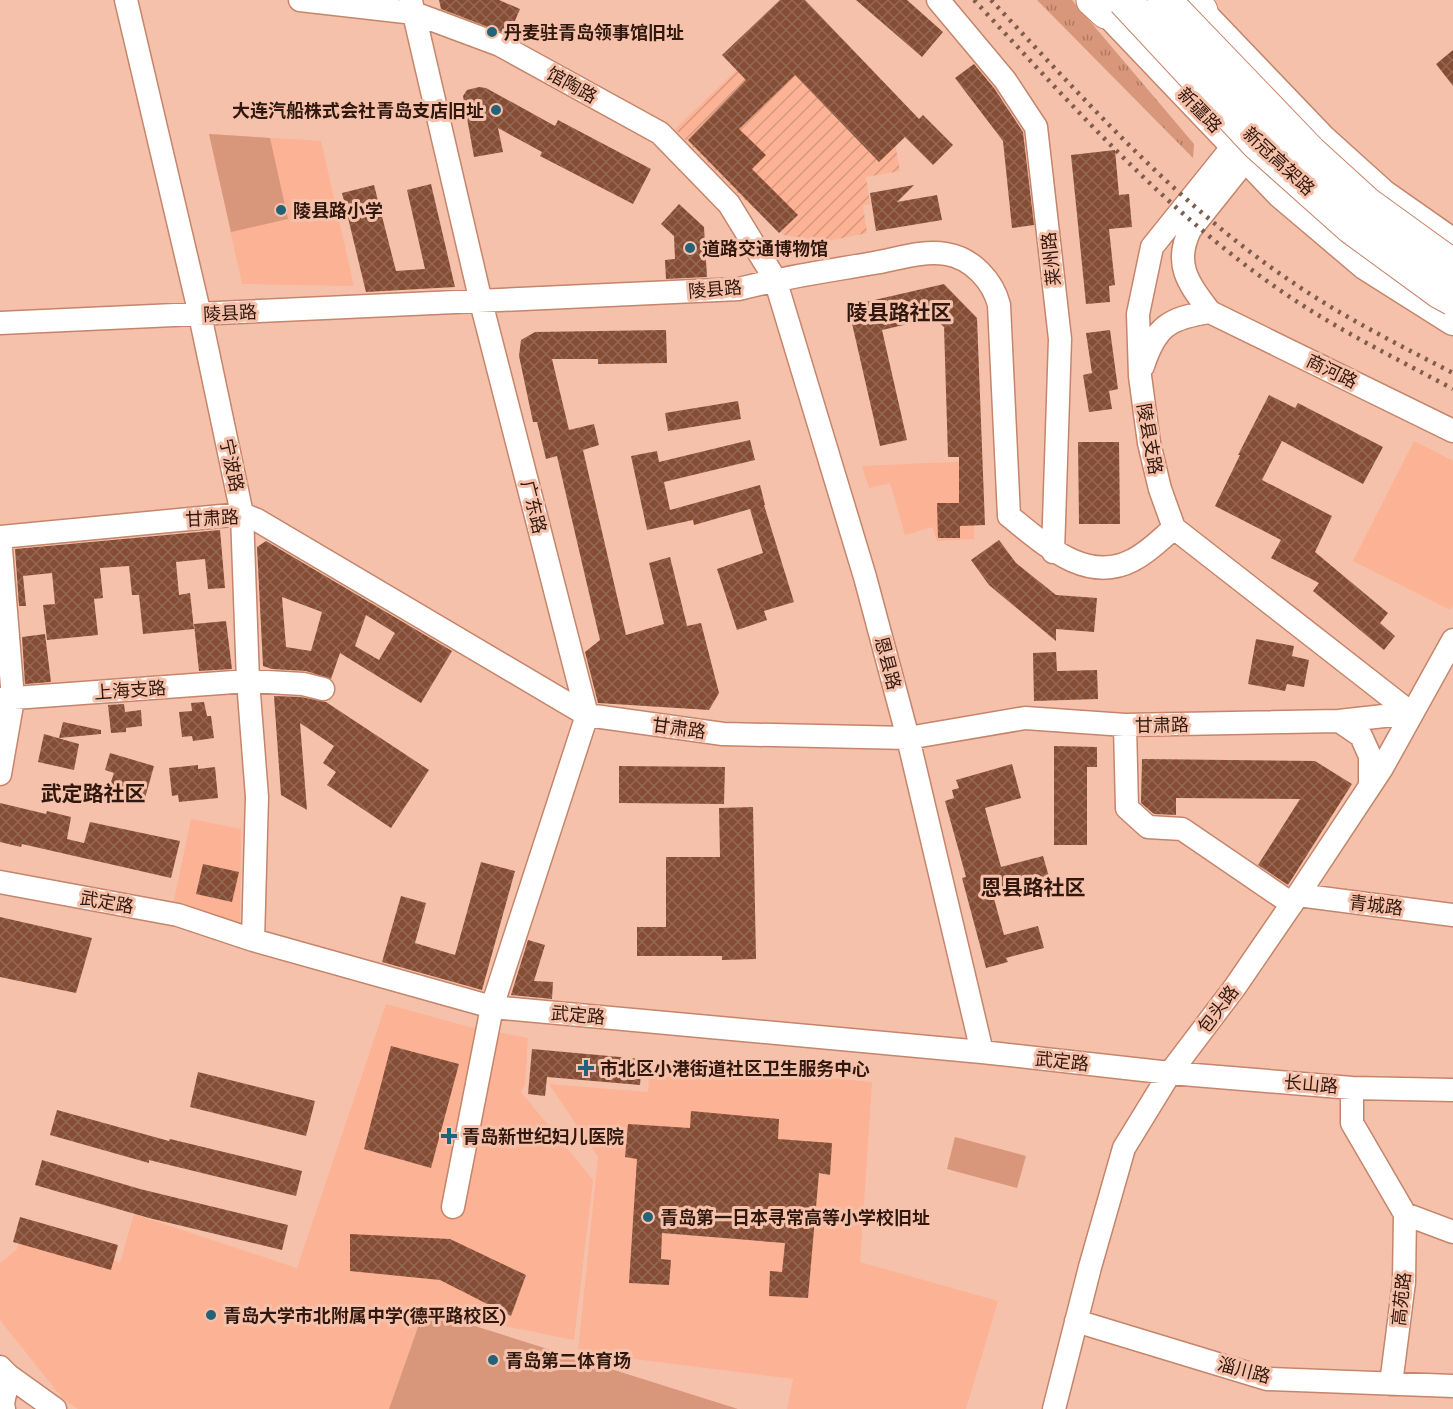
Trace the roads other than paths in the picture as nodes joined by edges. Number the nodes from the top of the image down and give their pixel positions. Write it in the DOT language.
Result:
graph roads {
  1 [pos="126,0"];
  2 [pos="300,0"];
  3 [pos="938,0"];
  4 [pos="1164,0"];
  5 [pos="1105,3"];
  6 [pos="1194,3"];
  7 [pos="412,7"];
  8 [pos="1287,102"];
  9 [pos="1240,152"];
  10 [pos="1451,246"];
  11 [pos="775,279"];
  12 [pos="1453,299"];
  13 [pos="481,302"];
  14 [pos="1210,312"];
  15 [pos="200,315"];
  16 [pos="1453,321"];
  17 [pos="0,323"];
  18 [pos="1140,376"];
  19 [pos="1453,431"];
  20 [pos="242,514"];
  21 [pos="1174,528"];
  22 [pos="0,537"];
  23 [pos="1053,552"];
  24 [pos="1453,640"];
  25 [pos="248,681"];
  26 [pos="323,689"];
  27 [pos="6,699"];
  28 [pos="1411,713"];
  29 [pos="587,715"];
  30 [pos="1339,722"];
  31 [pos="1125,725"];
  32 [pos="908,738"];
  33 [pos="0,774"];
  34 [pos="1370,786"];
  35 [pos="0,882"];
  36 [pos="1295,900"];
  37 [pos="1453,915"];
  38 [pos="253,940"];
  39 [pos="492,1007"];
  40 [pos="982,1052"];
  41 [pos="1170,1073"];
  42 [pos="1353,1088"];
  43 [pos="1453,1090"];
  44 [pos="453,1207"];
  45 [pos="1405,1214"];
  46 [pos="1453,1232"];
  47 [pos="1076,1321"];
  48 [pos="4,1371"];
  49 [pos="1391,1384"];
  50 [pos="1453,1386"];
  51 [pos="4,1409"];
  52 [pos="55,1409"];
  53 [pos="1054,1409"];
  1 -- 15 [label="street, 宁波路"];
  2 -- 7 [label="street, 馆陶路"];
  3 -- 23 [label="street, 莱州路"];
  4 -- 10 [label="highway, 新冠高架路, bridge"];
  5 -- 9 [label="main road, 新疆路"];
  5 -- 12 [label="highway, 新冠高架路, bridge"];
  6 -- 8 [label="main road"];
  7 -- 11 [label="street, 馆陶路"];
  7 -- 13 [label="street, 广东路"];
  8 -- 9 [label="street"];
  8 -- 10 [label="main road"];
  9 -- 14 [label="street"];
  9 -- 16 [label="main road, 新疆路"];
  9 -- 18 [label="street, 陵县支路"];
  11 -- 13 [label="street, 陵县路"];
  11 -- 23 [label="street, 陵县路"];
  11 -- 32 [label="street, 恩县路"];
  13 -- 15 [label="street, 陵县路"];
  13 -- 29 [label="street, 广东路"];
  14 -- 18 [label="street"];
  14 -- 19 [label="street, 商河路"];
  15 -- 17 [label="street, 陵县路"];
  15 -- 20 [label="street, 宁波路"];
  18 -- 21 [label="street, 陵县支路"];
  20 -- 22 [label="street, 甘肃路"];
  20 -- 25 [label="street, 宁波路"];
  20 -- 29 [label="street, 甘肃路"];
  21 -- 23 [label="street, 陵县路"];
  21 -- 28 [label="street"];
  22 -- 27 [label="street"];
  24 -- 28 [label="street, 包头路"];
  25 -- 26 [label="street, 上海支路"];
  25 -- 27 [label="street, 上海支路"];
  25 -- 38 [label="street, 宁波路"];
  27 -- 33 [label="street"];
  28 -- 30 [label="street, 甘肃路"];
  28 -- 34 [label="street, 包头路"];
  29 -- 32 [label="street, 甘肃路"];
  29 -- 39 [label="street"];
  30 -- 31 [label="street, 甘肃路"];
  30 -- 34 [label="street"];
  31 -- 32 [label="street, 甘肃路"];
  31 -- 36 [label="street"];
  32 -- 40 [label="street, 恩县路"];
  34 -- 36 [label="street, 包头路"];
  35 -- 38 [label="street, 武定路"];
  36 -- 37 [label="street, 青城路"];
  36 -- 41 [label="street, 包头路"];
  38 -- 39 [label="street, 武定路"];
  39 -- 40 [label="street, 武定路"];
  39 -- 44 [label="street"];
  40 -- 41 [label="street, 武定路"];
  41 -- 42 [label="street, 长山路"];
  41 -- 47 [label="street, 包头路"];
  42 -- 43 [label="street, 长山路"];
  42 -- 45 [label="street"];
  45 -- 46 [label="street"];
  45 -- 49 [label="street, 高苑路"];
  47 -- 49 [label="street, 淄川路"];
  47 -- 53 [label="street, 包头路"];
  48 -- 51 [label="street"];
  48 -- 52 [label="street"];
  49 -- 50 [label="street, 淄川路"];
}
